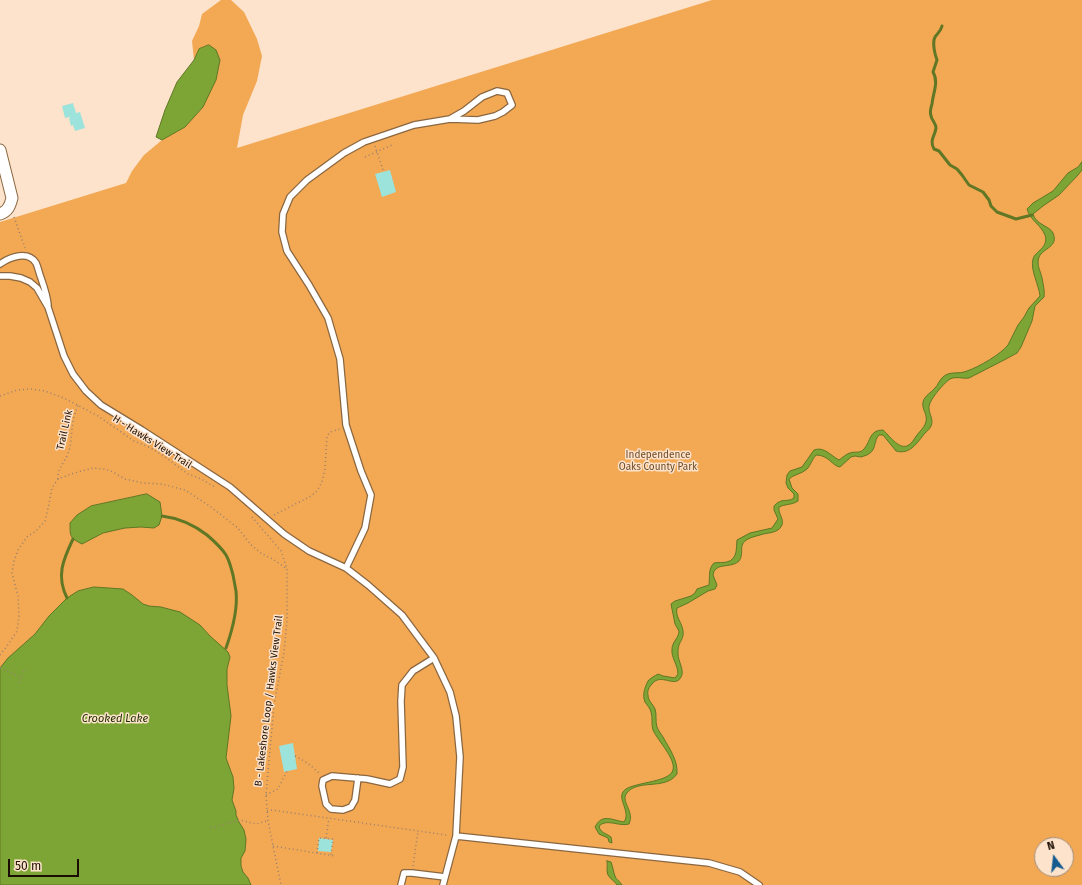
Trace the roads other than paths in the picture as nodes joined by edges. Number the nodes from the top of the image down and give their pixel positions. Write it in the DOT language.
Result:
graph roads {
  1 [pos="450,120"];
  2 [pos="0,150"];
  3 [pos="0,214"];
  4 [pos="0,264"];
  5 [pos="0,276"];
  6 [pos="48,307"];
  7 [pos="346,568"];
  8 [pos="434,658"];
  9 [pos="358,778"];
  10 [pos="456,836"];
  11 [pos="445,877"];
  12 [pos="401,885"];
  13 [pos="443,885"];
  14 [pos="759,885"];
  1 -- 1 [label="lane"];
  1 -- 7 [label="lane"];
  2 -- 3 [label="street"];
  4 -- 6 [label="lane"];
  5 -- 6 [label="lane"];
  6 -- 7 [label="lane"];
  7 -- 8 [label="lane"];
  8 -- 9 [label="lane"];
  8 -- 10 [label="lane"];
  9 -- 9 [label="lane"];
  10 -- 11 [label="lane"];
  10 -- 14 [label="lane"];
  11 -- 12 [label="lane"];
  11 -- 13 [label="lane"];
}
